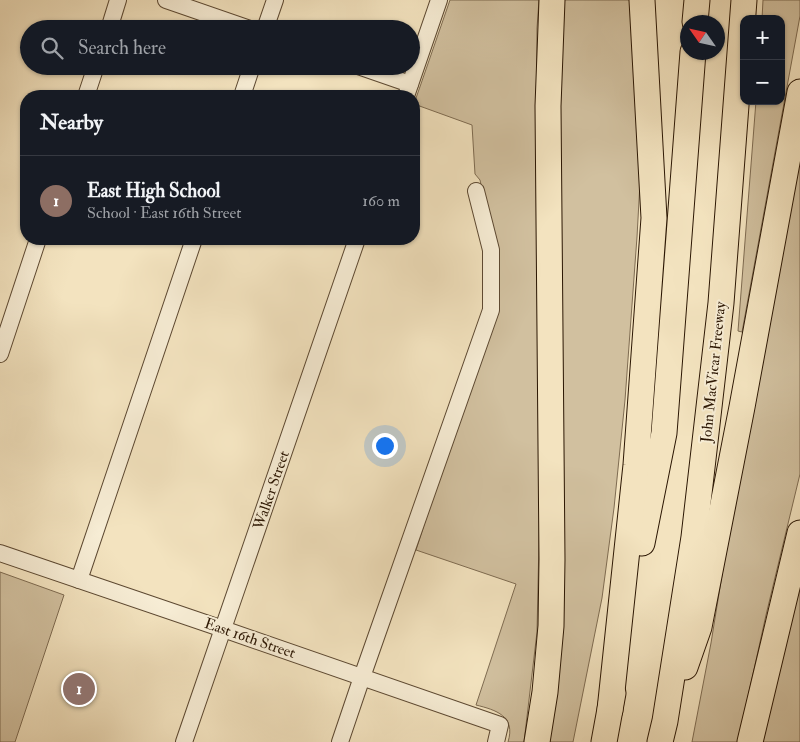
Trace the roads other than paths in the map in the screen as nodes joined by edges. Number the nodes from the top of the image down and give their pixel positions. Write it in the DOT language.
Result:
graph roads {
  1 [pos="118,0"];
  2 [pos="166,0"];
  3 [pos="274,0"];
  4 [pos="439,0"];
  5 [pos="552,0"];
  6 [pos="642,0"];
  7 [pos="697,0"];
  8 [pos="744,0"];
  9 [pos="696,15"];
  10 [pos="112,20"];
  11 [pos="224,20"];
  12 [pos="268,20"];
  13 [pos="420,55"];
  14 [pos="692,60"];
  15 [pos="93,75"];
  16 [pos="249,75"];
  17 [pos="377,75"];
  18 [pos="413,75"];
  19 [pos="88,90"];
  20 [pos="244,90"];
  21 [pos="408,90"];
  22 [pos="800,92"];
  23 [pos="476,191"];
  24 [pos="36,245"];
  25 [pos="192,245"];
  26 [pos="355,245"];
  27 [pos="0,354"];
  28 [pos="800,533"];
  29 [pos="0,553"];
  30 [pos="79,580"];
  31 [pos="223,629"];
  32 [pos="362,677"];
  33 [pos="610,710"];
  34 [pos="662,731"];
  35 [pos="184,742"];
  36 [pos="340,742"];
  37 [pos="496,742"];
  38 [pos="537,742"];
  39 [pos="604,742"];
  40 [pos="750,742"];
  1 -- 10 [label="street"];
  2 -- 11 [label="street"];
  3 -- 12 [label="street"];
  4 -- 13 [label="street"];
  5 -- 38 [label="highway"];
  6 -- 33 [label="highway"];
  7 -- 9 [label="highway"];
  8 -- 34 [label="highway, John MacVicar Freeway"];
  14 -- 33 [label="highway"];
  15 -- 19 [label="street"];
  16 -- 20 [label="street"];
  17 -- 21 [label="street"];
  18 -- 21 [label="street"];
  22 -- 34 [label="highway"];
  23 -- 32 [label="street"];
  24 -- 27 [label="street"];
  25 -- 30 [label="street"];
  26 -- 31 [label="street, Walker Street"];
  28 -- 40 [label="highway"];
  29 -- 30 [label="street, East 16th Street"];
  30 -- 31 [label="street, East 16th Street"];
  31 -- 32 [label="street, East 16th Street"];
  31 -- 35 [label="street, Walker Street"];
  32 -- 36 [label="street"];
  32 -- 37 [label="street, East 16th Street"];
  33 -- 39 [label="highway"];
}
